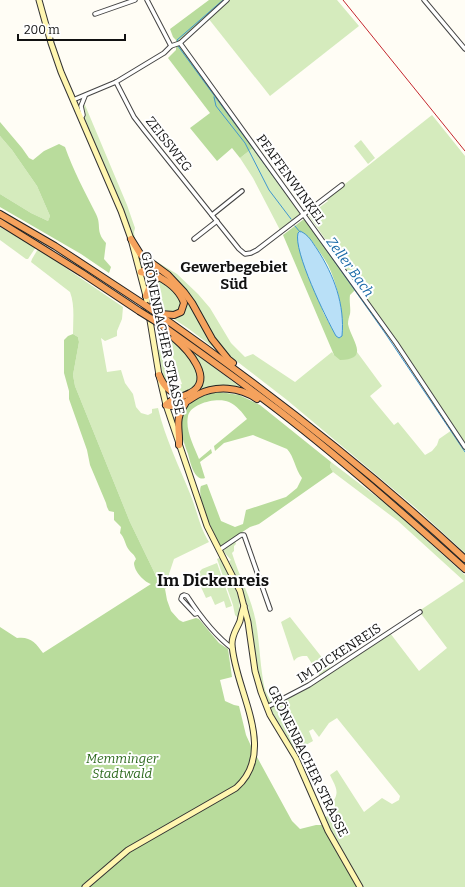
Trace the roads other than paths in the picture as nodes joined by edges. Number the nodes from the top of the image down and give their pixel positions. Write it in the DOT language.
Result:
graph roads {
  1 [pos="39,0"];
  2 [pos="135,0"];
  3 [pos="148,0"];
  4 [pos="227,0"];
  5 [pos="424,0"];
  6 [pos="95,14"];
  7 [pos="180,43"];
  8 [pos="171,46"];
  9 [pos="465,49"];
  10 [pos="116,82"];
  11 [pos="85,96"];
  12 [pos="73,100"];
  13 [pos="81,118"];
  14 [pos="342,185"];
  15 [pos="242,191"];
  16 [pos="0,214"];
  17 [pos="212,215"];
  18 [pos="303,216"];
  19 [pos="0,222"];
  20 [pos="217,222"];
  21 [pos="131,239"];
  22 [pos="194,239"];
  23 [pos="156,267"];
  24 [pos="140,272"];
  25 [pos="160,277"];
  26 [pos="146,296"];
  27 [pos="158,314"];
  28 [pos="160,324"];
  29 [pos="159,376"];
  30 [pos="247,378"];
  31 [pos="181,396"];
  32 [pos="184,404"];
  33 [pos="166,405"];
  34 [pos="277,410"];
  35 [pos="179,446"];
  36 [pos="465,448"];
  37 [pos="219,550"];
  38 [pos="465,560"];
  39 [pos="465,569"];
  40 [pos="244,606"];
  41 [pos="270,609"];
  42 [pos="420,612"];
  43 [pos="198,613"];
  44 [pos="248,622"];
  45 [pos="238,627"];
  46 [pos="233,649"];
  47 [pos="267,707"];
  48 [pos="85,887"];
  49 [pos="360,887"];
  1 -- 12 [label="main road, GRÖNENBACHER STRASSE"];
  2 -- 6 [label="street"];
  3 -- 8 [label="street"];
  4 -- 7 [label="street"];
  5 -- 9 [label="street"];
  7 -- 8 [label="street"];
  7 -- 18 [label="street, PFAFFENWINKEL"];
  8 -- 10 [label="street"];
  10 -- 11 [label="street"];
  10 -- 17 [label="street, ZEISSWEG"];
  11 -- 12 [label="street"];
  11 -- 13 [label="street"];
  12 -- 13 [label="main road, GRÖNENBACHER STRASSE"];
  13 -- 21 [label="main road, GRÖNENBACHER STRASSE"];
  14 -- 18 [label="street"];
  15 -- 17 [label="street"];
  16 -- 27 [label="highway, bridge"];
  17 -- 20 [label="street, ZEISSWEG"];
  18 -- 20 [label="street, ZEISSWEG"];
  18 -- 36 [label="street, PFAFFENWINKEL"];
  19 -- 28 [label="highway, bridge"];
  20 -- 22 [label="street"];
  21 -- 23 [label="highway"];
  21 -- 24 [label="main road, GRÖNENBACHER STRASSE"];
  23 -- 24 [label="highway"];
  23 -- 30 [label="highway"];
  24 -- 25 [label="highway"];
  24 -- 26 [label="main road, GRÖNENBACHER STRASSE"];
  25 -- 26 [label="highway"];
  25 -- 27 [label="highway"];
  26 -- 29 [label="main road, GRÖNENBACHER STRASSE"];
  27 -- 30 [label="highway"];
  28 -- 31 [label="highway"];
  28 -- 34 [label="highway"];
  29 -- 31 [label="highway"];
  29 -- 33 [label="main road, GRÖNENBACHER STRASSE"];
  30 -- 38 [label="highway"];
  31 -- 33 [label="highway"];
  32 -- 33 [label="highway"];
  32 -- 34 [label="highway"];
  32 -- 35 [label="highway"];
  33 -- 35 [label="main road, GRÖNENBACHER STRASSE"];
  34 -- 39 [label="highway"];
  35 -- 37 [label="main road, GRÖNENBACHER STRASSE"];
  37 -- 40 [label="main road, GRÖNENBACHER STRASSE"];
  37 -- 41 [label="street"];
  40 -- 44 [label="main road, GRÖNENBACHER STRASSE"];
  40 -- 45 [label="main road"];
  42 -- 47 [label="street, IM DICKENREIS"];
  43 -- 43 [label="street"];
  43 -- 46 [label="street"];
  44 -- 45 [label="main road"];
  44 -- 47 [label="main road, GRÖNENBACHER STRASSE"];
  45 -- 46 [label="main road"];
  46 -- 48 [label="main road"];
  47 -- 49 [label="main road, GRÖNENBACHER STRASSE"];
}
